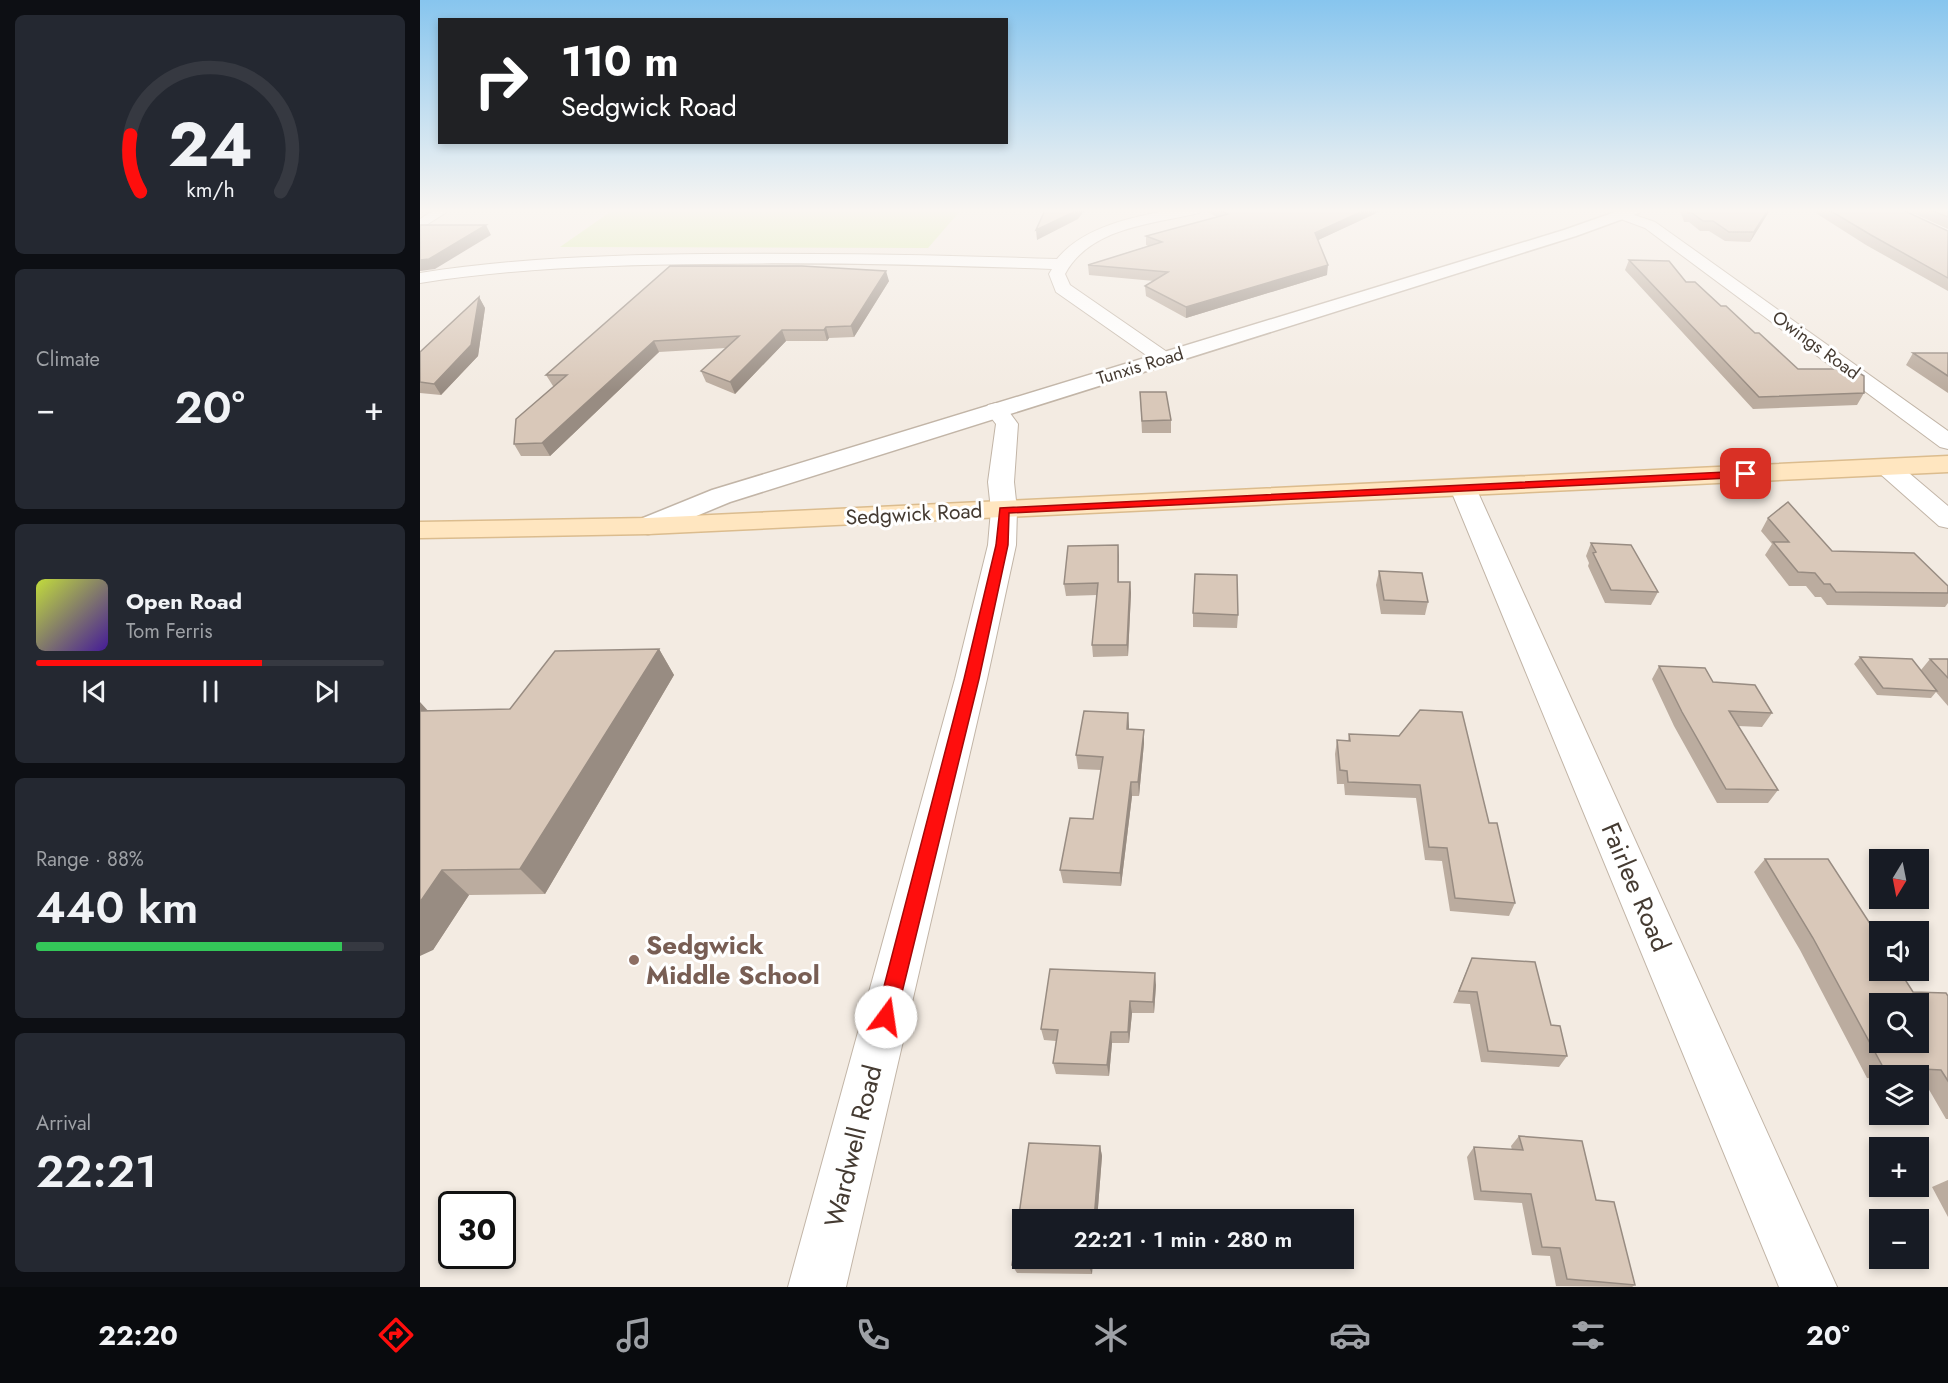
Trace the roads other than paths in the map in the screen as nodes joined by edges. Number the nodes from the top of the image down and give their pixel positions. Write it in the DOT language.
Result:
graph roads {
  1 [pos="477,270"];
  2 [pos="1058,270"];
  3 [pos="1443,270"];
  4 [pos="1712,270"];
  5 [pos="420,278"];
  6 [pos="1163,358"];
  7 [pos="996,410"];
  8 [pos="1948,442"];
  9 [pos="1948,464"];
  10 [pos="1887,467"];
  11 [pos="1463,488"];
  12 [pos="1004,510"];
  13 [pos="1948,520"];
  14 [pos="648,526"];
  15 [pos="420,530"];
  16 [pos="817,1287"];
  17 [pos="1808,1287"];
  1 -- 5 [label="street"];
  2 -- 6 [label="street"];
  3 -- 6 [label="street, Tunxis Road"];
  4 -- 8 [label="street, Owings Road"];
  6 -- 7 [label="street, Tunxis Road"];
  7 -- 12 [label="street, Wardwell Road"];
  7 -- 14 [label="street, Tunxis Road"];
  9 -- 10 [label="main road, Sedgwick Road"];
  10 -- 11 [label="main road, Sedgwick Road"];
  10 -- 13 [label="street"];
  11 -- 12 [label="main road, Sedgwick Road"];
  11 -- 17 [label="street, Fairlee Road"];
  12 -- 14 [label="main road, Sedgwick Road"];
  12 -- 16 [label="street, Wardwell Road"];
  14 -- 15 [label="main road, Sedgwick Road"];
}
